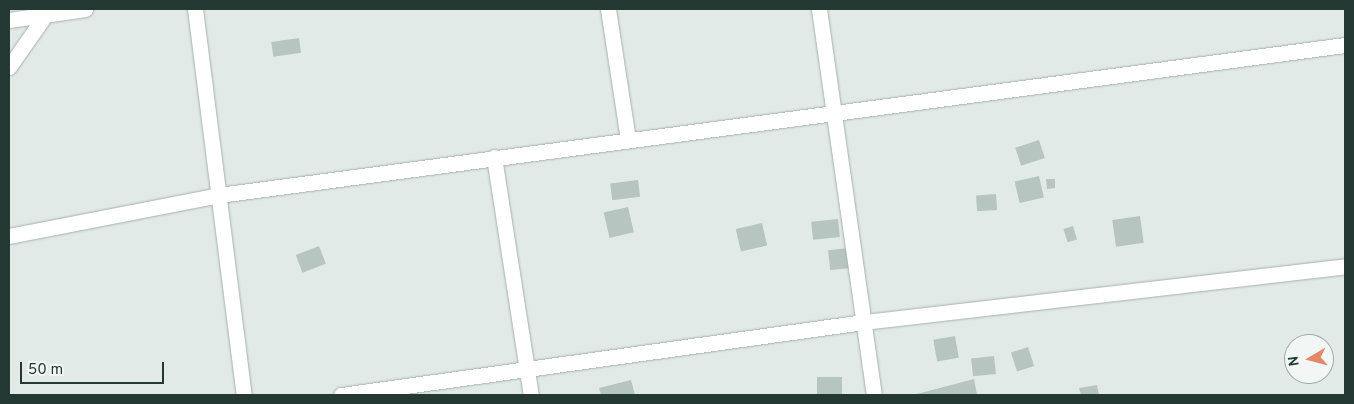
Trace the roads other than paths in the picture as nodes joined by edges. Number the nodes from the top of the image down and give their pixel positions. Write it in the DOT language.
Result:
graph roads {
  1 [pos="85,9"];
  2 [pos="195,9"];
  3 [pos="608,9"];
  4 [pos="819,9"];
  5 [pos="46,13"];
  6 [pos="9,20"];
  7 [pos="1345,45"];
  8 [pos="9,67"];
  9 [pos="833,110"];
  10 [pos="628,139"];
  11 [pos="494,157"];
  12 [pos="219,195"];
  13 [pos="9,236"];
  14 [pos="1345,266"];
  15 [pos="864,322"];
  16 [pos="527,369"];
  17 [pos="244,395"];
  18 [pos="341,395"];
  19 [pos="531,395"];
  20 [pos="874,395"];
  1 -- 5 [label="street"];
  2 -- 12 [label="street"];
  3 -- 10 [label="street"];
  4 -- 9 [label="street"];
  5 -- 6 [label="street"];
  5 -- 8 [label="street"];
  7 -- 9 [label="street"];
  9 -- 10 [label="street"];
  9 -- 15 [label="street"];
  10 -- 11 [label="street"];
  11 -- 12 [label="street"];
  11 -- 16 [label="street"];
  12 -- 13 [label="street"];
  12 -- 17 [label="street"];
  14 -- 15 [label="street"];
  15 -- 16 [label="street"];
  15 -- 20 [label="street"];
  16 -- 18 [label="street"];
  16 -- 19 [label="street"];
}
